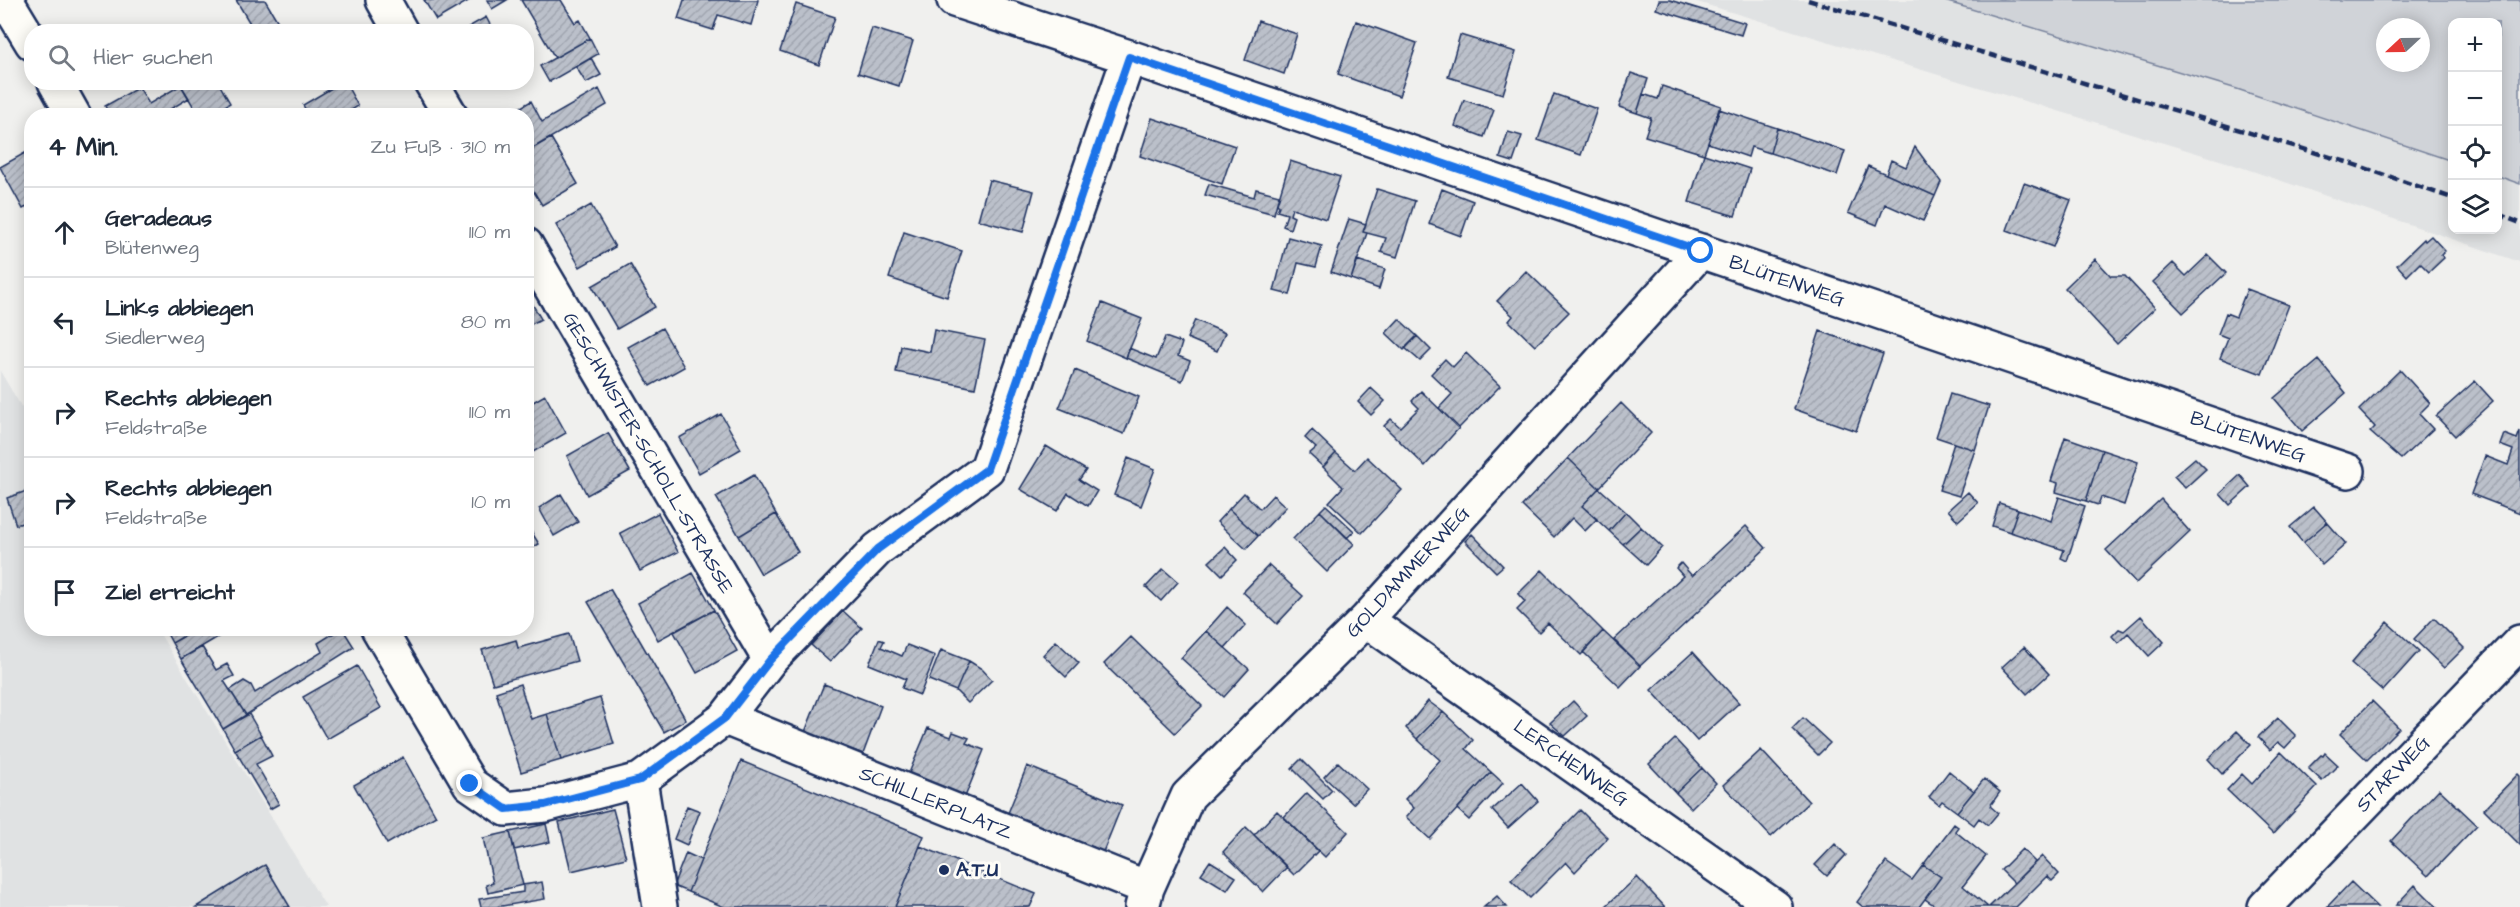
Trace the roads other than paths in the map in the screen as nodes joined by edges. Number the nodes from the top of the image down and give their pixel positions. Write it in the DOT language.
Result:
graph roads {
  1 [pos="6,0"];
  2 [pos="383,0"];
  3 [pos="954,0"];
  4 [pos="396,24"];
  5 [pos="24,30"];
  6 [pos="1129,57"];
  7 [pos="59,90"];
  8 [pos="436,90"];
  9 [pos="70,108"];
  10 [pos="446,108"];
  11 [pos="1701,251"];
  12 [pos="534,259"];
  13 [pos="2348,471"];
  14 [pos="1366,620"];
  15 [pos="383,636"];
  16 [pos="2520,642"];
  17 [pos="770,660"];
  18 [pos="725,718"];
  19 [pos="640,780"];
  20 [pos="1145,897"];
  21 [pos="660,907"];
  22 [pos="1775,907"];
  23 [pos="2265,907"];
  1 -- 5 [label="street"];
  2 -- 4 [label="street"];
  3 -- 6 [label="street, BLÜTENWEG"];
  6 -- 11 [label="street, BLÜTENWEG"];
  6 -- 17 [label="street"];
  7 -- 9 [label="street"];
  8 -- 10 [label="street"];
  11 -- 13 [label="street, BLÜTENWEG"];
  11 -- 14 [label="street, GOLDAMMERWEG"];
  12 -- 17 [label="street, GESCHWISTER-SCHOLL-STRASSE"];
  14 -- 20 [label="street, GOLDAMMERWEG"];
  14 -- 22 [label="street, LERCHENWEG"];
  15 -- 19 [label="street"];
  16 -- 23 [label="street, STARWEG"];
  17 -- 18 [label="street"];
  18 -- 19 [label="street"];
  18 -- 20 [label="street, SCHILLERPLATZ"];
  19 -- 21 [label="street"];
}
